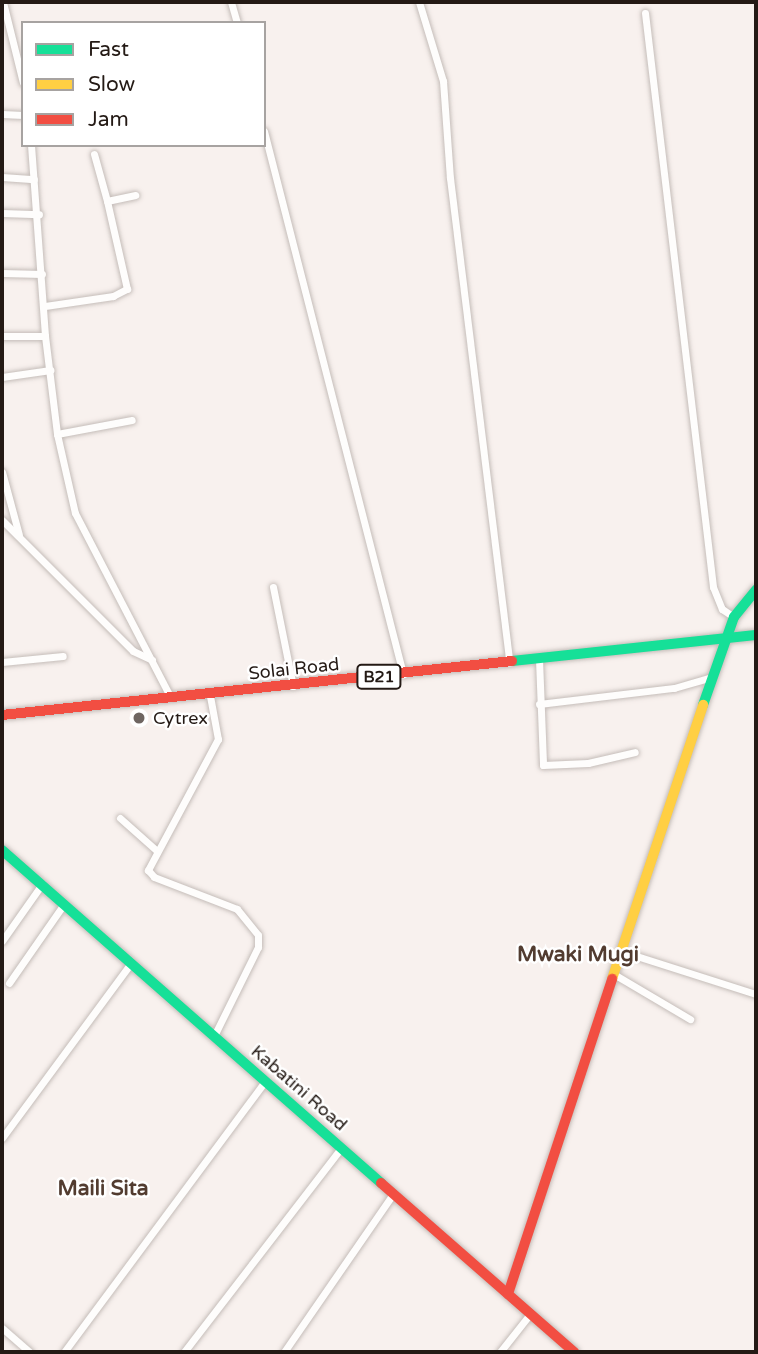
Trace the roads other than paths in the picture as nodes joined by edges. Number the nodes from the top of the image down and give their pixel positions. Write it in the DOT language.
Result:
graph roads {
  1 [pos="3,2"];
  2 [pos="232,2"];
  3 [pos="419,2"];
  4 [pos="645,13"];
  5 [pos="237,21"];
  6 [pos="21,75"];
  7 [pos="2,114"];
  8 [pos="21,115"];
  9 [pos="266,139"];
  10 [pos="31,147"];
  11 [pos="94,154"];
  12 [pos="2,177"];
  13 [pos="34,179"];
  14 [pos="135,195"];
  15 [pos="107,201"];
  16 [pos="2,213"];
  17 [pos="39,214"];
  18 [pos="2,273"];
  19 [pos="42,274"];
  20 [pos="45,306"];
  21 [pos="2,336"];
  22 [pos="46,336"];
  23 [pos="50,370"];
  24 [pos="2,377"];
  25 [pos="132,420"];
  26 [pos="57,435"];
  27 [pos="2,472"];
  28 [pos="2,520"];
  29 [pos="19,536"];
  30 [pos="273,587"];
  31 [pos="756,590"];
  32 [pos="734,617"];
  33 [pos="756,635"];
  34 [pos="726,638"];
  35 [pos="63,656"];
  36 [pos="539,659"];
  37 [pos="152,660"];
  38 [pos="2,662"];
  39 [pos="509,662"];
  40 [pos="403,674"];
  41 [pos="712,677"];
  42 [pos="293,686"];
  43 [pos="210,696"];
  44 [pos="171,699"];
  45 [pos="539,704"];
  46 [pos="2,715"];
  47 [pos="635,752"];
  48 [pos="120,818"];
  49 [pos="2,850"];
  50 [pos="157,851"];
  51 [pos="42,884"];
  52 [pos="64,904"];
  53 [pos="2,941"];
  54 [pos="624,952"];
  55 [pos="131,963"];
  56 [pos="617,976"];
  57 [pos="9,983"];
  58 [pos="756,994"];
  59 [pos="690,1019"];
  60 [pos="214,1036"];
  61 [pos="265,1081"];
  62 [pos="2,1138"];
  63 [pos="341,1148"];
  64 [pos="393,1194"];
  65 [pos="508,1294"];
  66 [pos="530,1314"];
  67 [pos="2,1328"];
  68 [pos="30,1352"];
  69 [pos="64,1352"];
  70 [pos="184,1352"];
  71 [pos="284,1352"];
  72 [pos="500,1352"];
  73 [pos="574,1352"];
  1 -- 6 [label="street"];
  2 -- 5 [label="street"];
  3 -- 39 [label="street"];
  4 -- 32 [label="street"];
  7 -- 8 [label="street"];
  9 -- 40 [label="street"];
  10 -- 13 [label="street"];
  11 -- 15 [label="street"];
  12 -- 13 [label="street"];
  13 -- 17 [label="street"];
  14 -- 15 [label="street"];
  15 -- 20 [label="street"];
  16 -- 17 [label="street"];
  17 -- 19 [label="street"];
  18 -- 19 [label="street"];
  19 -- 20 [label="street"];
  20 -- 22 [label="street"];
  21 -- 22 [label="street"];
  22 -- 23 [label="street"];
  23 -- 24 [label="street"];
  23 -- 26 [label="street"];
  25 -- 26 [label="street"];
  26 -- 37 [label="street"];
  27 -- 29 [label="street"];
  28 -- 29 [label="street"];
  29 -- 37 [label="street"];
  30 -- 42 [label="street"];
  31 -- 32 [label="main road"];
  32 -- 34 [label="main road"];
  33 -- 34 [label="main road, Solai Road / B21"];
  34 -- 36 [label="main road, Solai Road / B21"];
  34 -- 41 [label="main road"];
  35 -- 38 [label="street"];
  36 -- 39 [label="main road, Solai Road / B21"];
  36 -- 45 [label="street"];
  37 -- 44 [label="street"];
  39 -- 40 [label="main road, Solai Road / B21"];
  40 -- 42 [label="main road, Solai Road / B21"];
  41 -- 45 [label="street"];
  41 -- 54 [label="main road"];
  42 -- 43 [label="main road, Solai Road / B21"];
  43 -- 44 [label="main road, Solai Road / B21"];
  43 -- 50 [label="street"];
  44 -- 46 [label="main road, Solai Road / B21"];
  45 -- 47 [label="street"];
  48 -- 50 [label="street"];
  49 -- 51 [label="main road, Kabatini Road"];
  50 -- 60 [label="street"];
  51 -- 52 [label="main road, Kabatini Road"];
  51 -- 53 [label="street"];
  52 -- 55 [label="main road, Kabatini Road"];
  52 -- 57 [label="street"];
  54 -- 56 [label="main road"];
  54 -- 58 [label="street"];
  55 -- 60 [label="main road, Kabatini Road"];
  55 -- 62 [label="street"];
  56 -- 59 [label="street"];
  56 -- 65 [label="main road"];
  60 -- 61 [label="main road, Kabatini Road"];
  61 -- 63 [label="main road, Kabatini Road"];
  61 -- 69 [label="street"];
  63 -- 64 [label="main road, Kabatini Road"];
  63 -- 70 [label="street"];
  64 -- 65 [label="main road, Kabatini Road"];
  64 -- 71 [label="street"];
  65 -- 66 [label="main road, Kabatini Road"];
  66 -- 72 [label="street"];
  66 -- 73 [label="main road, Kabatini Road"];
  67 -- 68 [label="street"];
}
